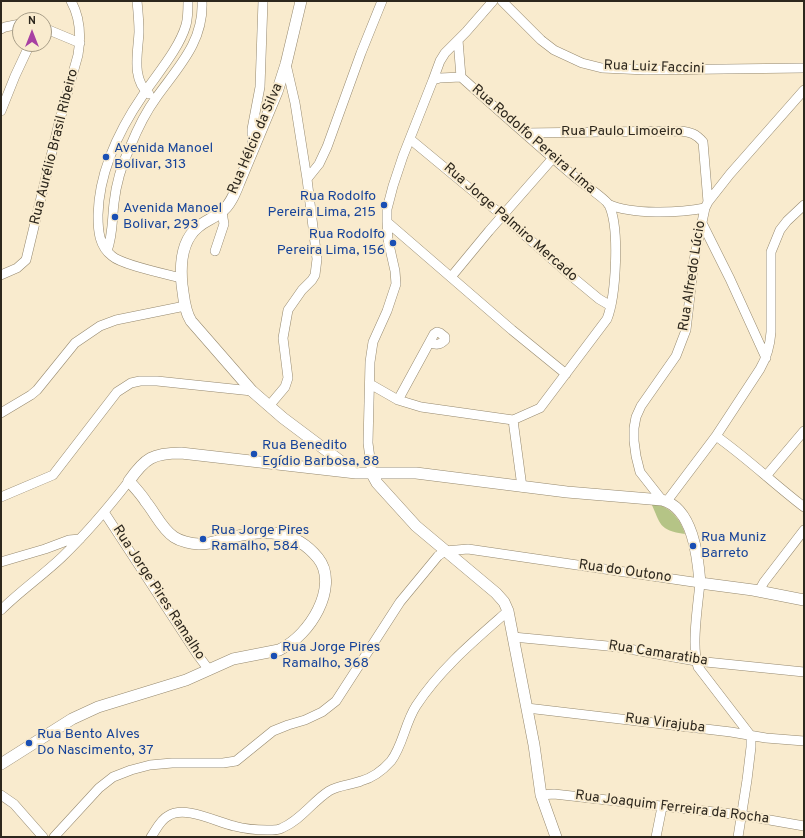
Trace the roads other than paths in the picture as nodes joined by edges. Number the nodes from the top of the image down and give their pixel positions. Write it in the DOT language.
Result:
graph roads {
  1 [pos="71,1"];
  2 [pos="137,1"];
  3 [pos="188,1"];
  4 [pos="202,1"];
  5 [pos="263,1"];
  6 [pos="301,1"];
  7 [pos="382,1"];
  8 [pos="493,1"];
  9 [pos="502,1"];
  10 [pos="12,26"];
  11 [pos="1,29"];
  12 [pos="52,31"];
  13 [pos="458,40"];
  14 [pos="80,43"];
  15 [pos="26,52"];
  16 [pos="286,64"];
  17 [pos="804,68"];
  18 [pos="461,78"];
  19 [pos="433,80"];
  20 [pos="804,90"];
  21 [pos="145,91"];
  22 [pos="155,99"];
  23 [pos="1,111"];
  24 [pos="524,133"];
  25 [pos="410,139"];
  26 [pos="252,152"];
  27 [pos="553,158"];
  28 [pos="307,179"];
  29 [pos="608,204"];
  30 [pos="707,205"];
  31 [pos="804,205"];
  32 [pos="222,212"];
  33 [pos="503,216"];
  34 [pos="386,222"];
  35 [pos="702,223"];
  36 [pos="107,251"];
  37 [pos="215,251"];
  38 [pos="1,275"];
  39 [pos="451,277"];
  40 [pos="181,278"];
  41 [pos="185,306"];
  42 [pos="611,306"];
  43 [pos="430,343"];
  44 [pos="766,358"];
  45 [pos="566,374"];
  46 [pos="370,384"];
  47 [pos="252,391"];
  48 [pos="398,400"];
  49 [pos="269,406"];
  50 [pos="1,413"];
  51 [pos="513,420"];
  52 [pos="804,431"];
  53 [pos="716,436"];
  54 [pos="356,473"];
  55 [pos="386,473"];
  56 [pos="372,474"];
  57 [pos="766,476"];
  58 [pos="129,481"];
  59 [pos="522,487"];
  60 [pos="1,497"];
  61 [pos="393,500"];
  62 [pos="665,501"];
  63 [pos="804,507"];
  64 [pos="104,512"];
  65 [pos="804,530"];
  66 [pos="83,536"];
  67 [pos="445,551"];
  68 [pos="1,562"];
  69 [pos="700,583"];
  70 [pos="759,591"];
  71 [pos="804,600"];
  72 [pos="1,610"];
  73 [pos="508,611"];
  74 [pos="513,637"];
  75 [pos="696,661"];
  76 [pos="209,670"];
  77 [pos="804,672"];
  78 [pos="526,708"];
  79 [pos="751,736"];
  80 [pos="804,741"];
  81 [pos="1,764"];
  82 [pos="1,795"];
  83 [pos="540,795"];
  84 [pos="662,807"];
  85 [pos="742,815"];
  86 [pos="804,826"];
  87 [pos="43,837"];
  88 [pos="54,837"];
  89 [pos="151,837"];
  90 [pos="556,837"];
  91 [pos="656,837"];
  92 [pos="738,837"];
  1 -- 14 [label="street, Rua Aurélio Brasil Ribeiro"];
  2 -- 21 [label="street"];
  3 -- 21 [label="street"];
  4 -- 22 [label="street"];
  5 -- 26 [label="street"];
  6 -- 16 [label="street, Rua Hélcio da Silva"];
  7 -- 28 [label="street"];
  8 -- 13 [label="street"];
  9 -- 17 [label="street, Rua Luiz Faccini"];
  10 -- 11 [label="street"];
  12 -- 14 [label="street"];
  13 -- 18 [label="street"];
  13 -- 19 [label="street"];
  14 -- 38 [label="street, Rua Aurélio Brasil Ribeiro"];
  15 -- 23 [label="street"];
  16 -- 26 [label="street, Rua Hélcio da Silva"];
  16 -- 28 [label="street"];
  18 -- 19 [label="street, Rua Rodolfo Pereira Lima"];
  18 -- 24 [label="street, Rua Rodolfo Pereira Lima"];
  19 -- 25 [label="street"];
  20 -- 30 [label="street, Rua Alfredo Lúcio"];
  21 -- 22 [label="street"];
  21 -- 36 [label="street"];
  22 -- 36 [label="street"];
  24 -- 27 [label="street, Rua Rodolfo Pereira Lima"];
  24 -- 30 [label="street, Rua Paulo Limoeiro"];
  25 -- 33 [label="street, Rua Jorge Palmiro Mercado"];
  25 -- 34 [label="street"];
  26 -- 32 [label="street, Rua Hélcio da Silva"];
  27 -- 29 [label="street, Rua Rodolfo Pereira Lima"];
  27 -- 33 [label="street"];
  28 -- 49 [label="street"];
  29 -- 30 [label="street"];
  29 -- 42 [label="street, Rua Rodolfo Pereira Lima"];
  30 -- 35 [label="street, Rua Alfredo Lúcio"];
  31 -- 44 [label="street"];
  32 -- 37 [label="street"];
  32 -- 40 [label="street, Rua Hélcio da Silva"];
  33 -- 39 [label="street"];
  33 -- 42 [label="street, Rua Jorge Palmiro Mercado"];
  34 -- 39 [label="street"];
  34 -- 46 [label="street"];
  35 -- 44 [label="street"];
  35 -- 62 [label="street, Rua Alfredo Lúcio"];
  36 -- 40 [label="street"];
  39 -- 45 [label="street"];
  40 -- 41 [label="street, Rua Hélcio da Silva"];
  41 -- 47 [label="street, Rua Hélcio da Silva"];
  41 -- 50 [label="street"];
  42 -- 45 [label="street, Rua Rodolfo Pereira Lima"];
  43 -- 48 [label="street"];
  44 -- 53 [label="street"];
  45 -- 51 [label="street, Rua Rodolfo Pereira Lima"];
  46 -- 48 [label="street"];
  46 -- 56 [label="street"];
  47 -- 49 [label="street, Rua Hélcio da Silva"];
  47 -- 60 [label="street"];
  48 -- 51 [label="street"];
  49 -- 54 [label="street, Rua Hélcio da Silva"];
  51 -- 59 [label="street"];
  52 -- 57 [label="street"];
  53 -- 57 [label="street"];
  53 -- 62 [label="street"];
  54 -- 56 [label="street"];
  54 -- 58 [label="street"];
  55 -- 56 [label="street"];
  55 -- 59 [label="street"];
  55 -- 61 [label="street"];
  56 -- 61 [label="street"];
  57 -- 63 [label="street"];
  58 -- 64 [label="street"];
  58 -- 76 [label="street, Rua Jorge Pires Ramalho"];
  59 -- 62 [label="street"];
  61 -- 67 [label="street"];
  62 -- 69 [label="street"];
  64 -- 66 [label="street"];
  64 -- 76 [label="street, Rua Jorge Pires Ramalho"];
  65 -- 70 [label="street"];
  66 -- 68 [label="street"];
  66 -- 72 [label="street"];
  67 -- 69 [label="street, Rua do Outono"];
  67 -- 73 [label="street"];
  67 -- 88 [label="street"];
  69 -- 70 [label="street, Rua do Outono"];
  69 -- 75 [label="street"];
  70 -- 71 [label="street, Rua do Outono"];
  73 -- 74 [label="street"];
  73 -- 89 [label="street"];
  74 -- 75 [label="street, Rua Camaratiba"];
  74 -- 78 [label="street"];
  75 -- 77 [label="street, Rua Camaratiba"];
  75 -- 79 [label="street"];
  76 -- 81 [label="street"];
  78 -- 79 [label="street, Rua Virajuba"];
  78 -- 83 [label="street"];
  79 -- 80 [label="street, Rua Virajuba"];
  79 -- 85 [label="street"];
  82 -- 87 [label="street"];
  83 -- 84 [label="street, Rua Joaquim Ferreira da Rocha"];
  83 -- 90 [label="street"];
  84 -- 85 [label="street, Rua Joaquim Ferreira da Rocha"];
  84 -- 91 [label="street"];
  85 -- 86 [label="street, Rua Joaquim Ferreira da Rocha"];
  85 -- 92 [label="street"];
}
